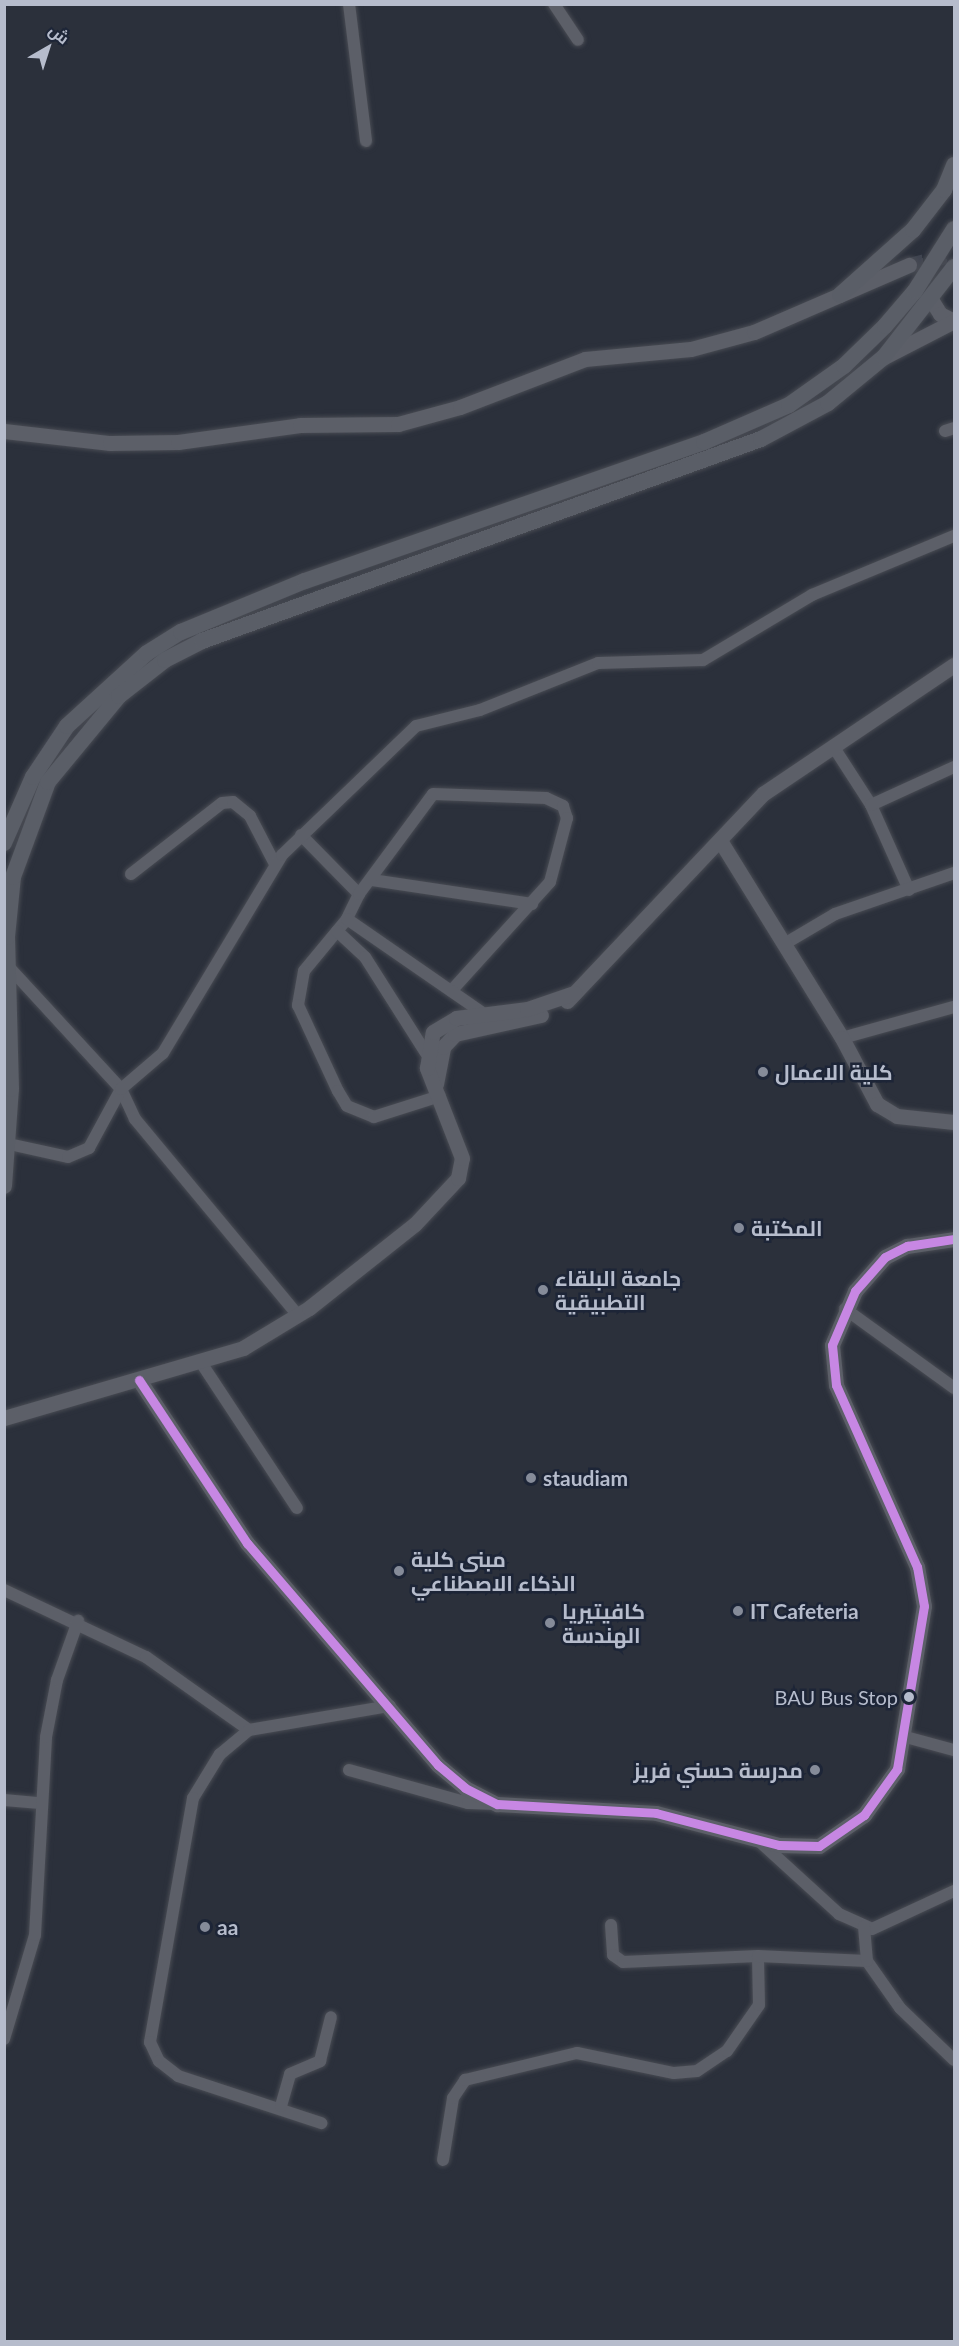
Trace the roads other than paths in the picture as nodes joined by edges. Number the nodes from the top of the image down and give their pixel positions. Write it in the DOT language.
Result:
graph roads {
  1 [pos="350,4"];
  2 [pos="554,4"];
  3 [pos="578,40"];
  4 [pos="366,141"];
  5 [pos="954,165"];
  6 [pos="954,229"];
  7 [pos="909,265"];
  8 [pos="954,267"];
  9 [pos="840,296"];
  10 [pos="932,301"];
  11 [pos="954,321"];
  12 [pos="884,357"];
  13 [pos="4,431"];
  14 [pos="460,524"];
  15 [pos="954,536"];
  16 [pos="468,542"];
  17 [pos="954,665"];
  18 [pos="833,746"];
  19 [pos="954,767"];
  20 [pos="871,805"];
  21 [pos="301,835"];
  22 [pos="722,842"];
  23 [pos="4,843"];
  24 [pos="275,864"];
  25 [pos="954,873"];
  26 [pos="131,874"];
  27 [pos="372,880"];
  28 [pos="909,890"];
  29 [pos="359,894"];
  30 [pos="532,904"];
  31 [pos="347,919"];
  32 [pos="337,931"];
  33 [pos="786,943"];
  34 [pos="7,965"];
  35 [pos="451,991"];
  36 [pos="573,993"];
  37 [pos="954,1007"];
  38 [pos="483,1013"];
  39 [pos="842,1038"];
  40 [pos="426,1053"];
  41 [pos="121,1089"];
  42 [pos="438,1090"];
  43 [pos="954,1122"];
  44 [pos="9,1144"];
  45 [pos="4,1186"];
  46 [pos="954,1239"];
  47 [pos="845,1309"];
  48 [pos="298,1315"];
  49 [pos="200,1361"];
  50 [pos="139,1380"];
  51 [pos="954,1388"];
  52 [pos="4,1412"];
  53 [pos="22,1412"];
  54 [pos="4,1418"];
  55 [pos="297,1508"];
  56 [pos="4,1590"];
  57 [pos="78,1621"];
  58 [pos="390,1706"];
  59 [pos="249,1730"];
  60 [pos="906,1737"];
  61 [pos="954,1750"];
  62 [pos="349,1770"];
  63 [pos="4,1800"];
  64 [pos="40,1803"];
  65 [pos="497,1804"];
  66 [pos="758,1840"];
  67 [pos="954,1891"];
  68 [pos="611,1925"];
  69 [pos="864,1926"];
  70 [pos="758,1956"];
  71 [pos="867,1961"];
  72 [pos="331,2017"];
  73 [pos="6,2033"];
  74 [pos="954,2060"];
  75 [pos="281,2106"];
  76 [pos="321,2123"];
  77 [pos="443,2160"];
  1 -- 4 [label="street"];
  2 -- 3 [label="street"];
  5 -- 9 [label="main road"];
  6 -- 14 [label="main road"];
  7 -- 9 [label="street"];
  8 -- 10 [label="main road"];
  9 -- 13 [label="street"];
  10 -- 11 [label="street"];
  10 -- 12 [label="main road"];
  11 -- 12 [label="street"];
  12 -- 16 [label="main road"];
  14 -- 16 [label="main road"];
  14 -- 23 [label="main road"];
  15 -- 21 [label="street"];
  16 -- 34 [label="main road"];
  17 -- 18 [label="street"];
  18 -- 20 [label="street"];
  18 -- 22 [label="street"];
  19 -- 20 [label="street"];
  20 -- 28 [label="street"];
  21 -- 24 [label="street"];
  21 -- 29 [label="street"];
  22 -- 33 [label="street"];
  22 -- 36 [label="street"];
  24 -- 26 [label="street"];
  24 -- 41 [label="street"];
  25 -- 28 [label="street"];
  27 -- 29 [label="street"];
  27 -- 30 [label="street"];
  27 -- 30 [label="street"];
  28 -- 33 [label="street"];
  29 -- 31 [label="street"];
  30 -- 35 [label="street"];
  31 -- 32 [label="street"];
  31 -- 35 [label="street"];
  32 -- 40 [label="street"];
  32 -- 42 [label="street"];
  33 -- 39 [label="street"];
  34 -- 41 [label="street"];
  34 -- 44 [label="main road"];
  35 -- 38 [label="street"];
  36 -- 38 [label="street"];
  36 -- 42 [label="street"];
  37 -- 39 [label="street"];
  38 -- 40 [label="street"];
  39 -- 43 [label="street"];
  40 -- 42 [label="street"];
  41 -- 44 [label="street"];
  41 -- 48 [label="street"];
  42 -- 48 [label="street"];
  44 -- 45 [label="main road"];
  46 -- 47 [label="street"];
  47 -- 51 [label="street"];
  47 -- 60 [label="street"];
  48 -- 49 [label="street"];
  49 -- 50 [label="street"];
  49 -- 55 [label="street"];
  50 -- 53 [label="street"];
  50 -- 58 [label="street"];
  52 -- 53 [label="street"];
  53 -- 54 [label="street"];
  56 -- 57 [label="street"];
  57 -- 59 [label="street"];
  57 -- 64 [label="street"];
  58 -- 59 [label="street"];
  58 -- 65 [label="street"];
  59 -- 75 [label="street"];
  60 -- 61 [label="street"];
  60 -- 66 [label="street"];
  62 -- 65 [label="street"];
  63 -- 64 [label="street"];
  64 -- 73 [label="street"];
  65 -- 66 [label="street"];
  66 -- 69 [label="street"];
  67 -- 69 [label="street"];
  68 -- 70 [label="street"];
  69 -- 71 [label="street"];
  70 -- 71 [label="street"];
  70 -- 77 [label="street"];
  71 -- 74 [label="street"];
  72 -- 75 [label="street"];
  75 -- 76 [label="street"];
}
